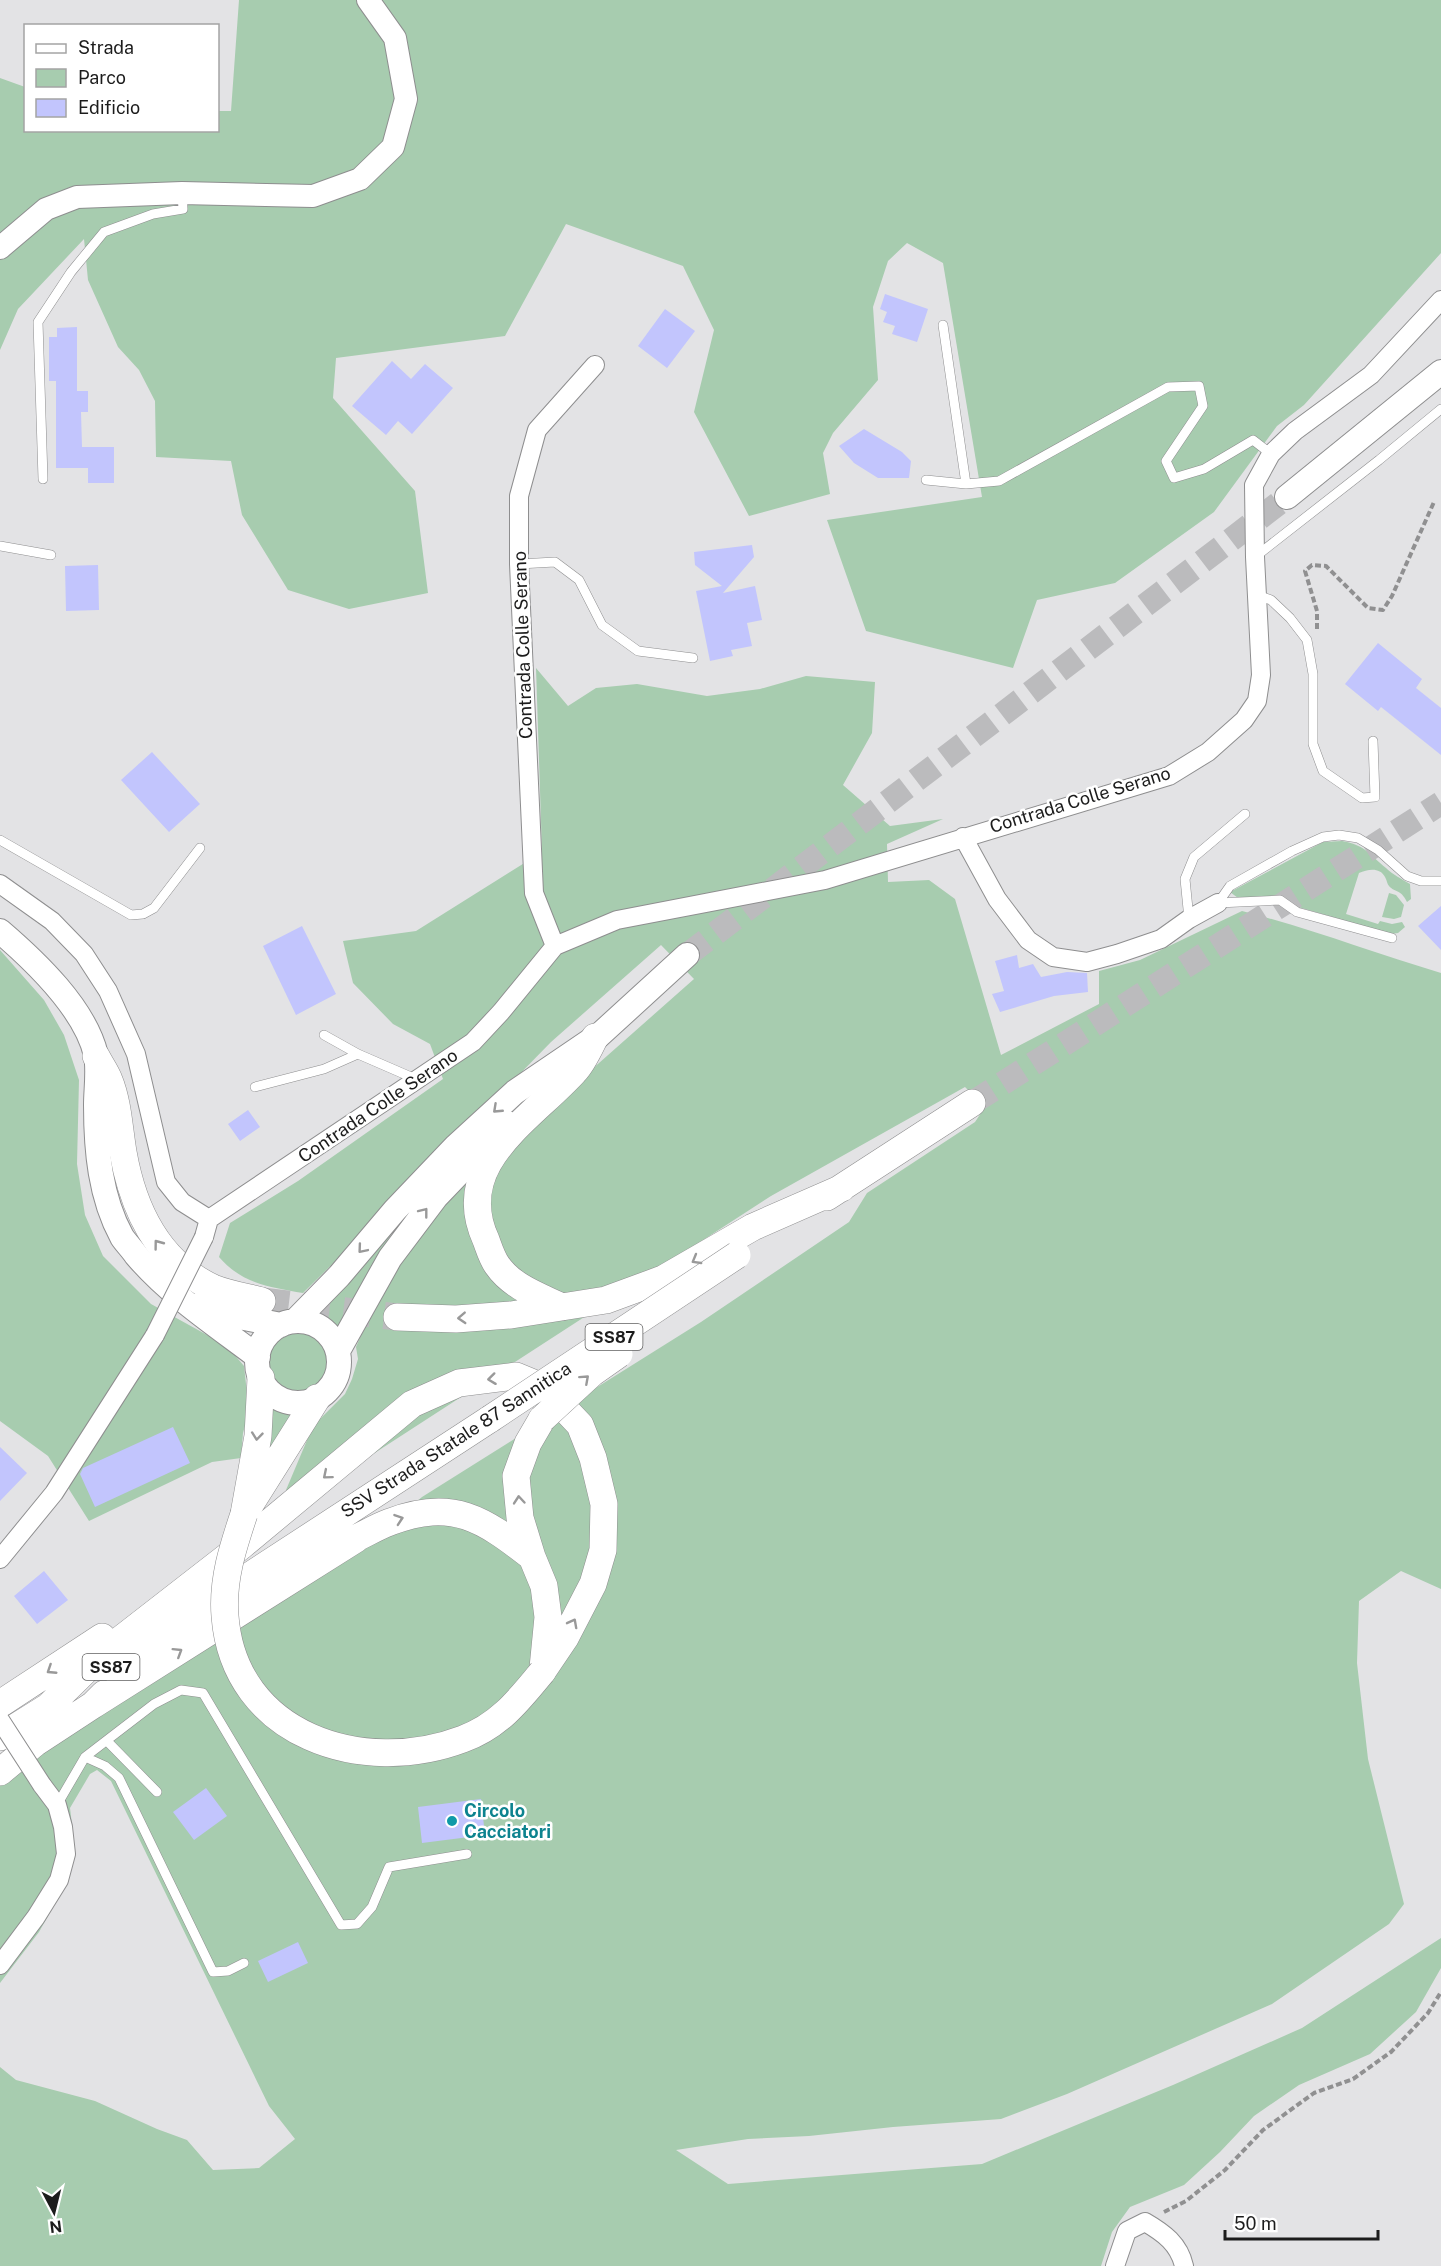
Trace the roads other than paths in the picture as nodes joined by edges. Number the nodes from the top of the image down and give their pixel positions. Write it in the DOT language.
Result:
graph roads {
  1 [pos="368,0"];
  2 [pos="182,193"];
  3 [pos="0,248"];
  4 [pos="1441,300"];
  5 [pos="943,325"];
  6 [pos="595,364"];
  7 [pos="1441,372"];
  8 [pos="1441,409"];
  9 [pos="1271,454"];
  10 [pos="43,479"];
  11 [pos="926,480"];
  12 [pos="966,484"];
  13 [pos="1287,497"];
  14 [pos="0,546"];
  15 [pos="51,555"];
  16 [pos="1255,557"];
  17 [pos="519,564"];
  18 [pos="1257,595"];
  19 [pos="693,658"];
  20 [pos="1373,741"];
  21 [pos="1245,814"];
  22 [pos="963,837"];
  23 [pos="0,840"];
  24 [pos="200,848"];
  25 [pos="1441,881"];
  26 [pos="0,884"];
  27 [pos="1218,903"];
  28 [pos="1189,919"];
  29 [pos="0,931"];
  30 [pos="1392,938"];
  31 [pos="555,946"];
  32 [pos="687,955"];
  33 [pos="324,1035"];
  34 [pos="595,1037"];
  35 [pos="358,1054"];
  36 [pos="96,1056"];
  37 [pos="418,1080"];
  38 [pos="255,1087"];
  39 [pos="972,1103"];
  40 [pos="842,1188"];
  41 [pos="209,1218"];
  42 [pos="737,1255"];
  43 [pos="185,1301"];
  44 [pos="262,1301"];
  45 [pos="562,1307"];
  46 [pos="397,1317"];
  47 [pos="288,1323"];
  48 [pos="338,1351"];
  49 [pos="259,1367"];
  50 [pos="317,1398"];
  51 [pos="244,1514"];
  52 [pos="356,1539"];
  53 [pos="241,1546"];
  54 [pos="532,1557"];
  55 [pos="0,1559"];
  56 [pos="247,1577"];
  57 [pos="176,1624"];
  58 [pos="542,1672"];
  59 [pos="0,1704"];
  60 [pos="93,1705"];
  61 [pos="46,1709"];
  62 [pos="0,1720"];
  63 [pos="0,1737"];
  64 [pos="107,1741"];
  65 [pos="85,1757"];
  66 [pos="0,1772"];
  67 [pos="157,1792"];
  68 [pos="57,1805"];
  69 [pos="467,1854"];
  70 [pos="244,1963"];
  71 [pos="0,1965"];
  72 [pos="1115,2266"];
  73 [pos="1184,2266"];
  1 -- 2 [label="street"];
  2 -- 3 [label="street"];
  2 -- 10 [label="lane"];
  4 -- 9 [label="street, Contrada Colle Serano"];
  5 -- 12 [label="lane"];
  6 -- 17 [label="street, Contrada Colle Serano"];
  7 -- 13 [label="main road"];
  8 -- 16 [label="lane"];
  9 -- 12 [label="lane"];
  9 -- 16 [label="street, Contrada Colle Serano"];
  11 -- 12 [label="lane"];
  14 -- 15 [label="lane"];
  16 -- 18 [label="street, Contrada Colle Serano"];
  17 -- 19 [label="lane"];
  17 -- 31 [label="street, Contrada Colle Serano"];
  18 -- 20 [label="lane"];
  18 -- 22 [label="street, Contrada Colle Serano"];
  21 -- 28 [label="lane"];
  22 -- 28 [label="street"];
  22 -- 31 [label="street, Contrada Colle Serano"];
  23 -- 24 [label="lane"];
  25 -- 27 [label="lane"];
  26 -- 41 [label="street"];
  27 -- 28 [label="street"];
  27 -- 30 [label="lane"];
  29 -- 36 [label="main road"];
  31 -- 37 [label="street, Contrada Colle Serano"];
  32 -- 34 [label="main road"];
  33 -- 35 [label="lane"];
  34 -- 45 [label="main road"];
  34 -- 47 [label="main road, one-way"];
  48 -- 34 [label="main road, one-way"];
  35 -- 37 [label="lane"];
  35 -- 38 [label="lane"];
  36 -- 43 [label="main road"];
  44 -- 36 [label="main road, one-way"];
  37 -- 41 [label="street, Contrada Colle Serano"];
  39 -- 40 [label="main road, SSV Strada Statale 87 Sannitica / SS87"];
  40 -- 42 [label="main road, SSV Strada Statale 87 Sannitica / SS87"];
  40 -- 45 [label="main road, one-way"];
  41 -- 55 [label="street, bridge"];
  54 -- 42 [label="main road, one-way, bridge"];
  42 -- 56 [label="main road, SSV Strada Statale 87 Sannitica / SS87, bridge"];
  43 -- 47 [label="main road"];
  43 -- 49 [label="main road"];
  45 -- 46 [label="main road, one-way"];
  47 -- 48 [label="main road"];
  47 -- 49 [label="main road"];
  48 -- 50 [label="main road"];
  49 -- 50 [label="main road"];
  49 -- 51 [label="main road, one-way"];
  50 -- 51 [label="main road"];
  51 -- 58 [label="main road, bridge"];
  52 -- 54 [label="main road, one-way"];
  52 -- 56 [label="main road"];
  60 -- 52 [label="main road, one-way"];
  58 -- 53 [label="main road, one-way"];
  53 -- 59 [label="main road, one-way"];
  53 -- 61 [label="main road"];
  54 -- 58 [label="main road"];
  56 -- 57 [label="main road, SSV Strada Statale 87 Sannitica / SS87"];
  57 -- 60 [label="main road"];
  57 -- 61 [label="main road, SSV Strada Statale 87 Sannitica / SS87"];
  60 -- 66 [label="main road"];
  61 -- 63 [label="main road, SSV Strada Statale 87 Sannitica / SS87"];
  62 -- 68 [label="street, bridge"];
  64 -- 65 [label="lane"];
  64 -- 67 [label="lane"];
  64 -- 69 [label="lane"];
  65 -- 68 [label="lane"];
  65 -- 70 [label="lane"];
  68 -- 71 [label="street"];
  72 -- 73 [label="street"];
}
